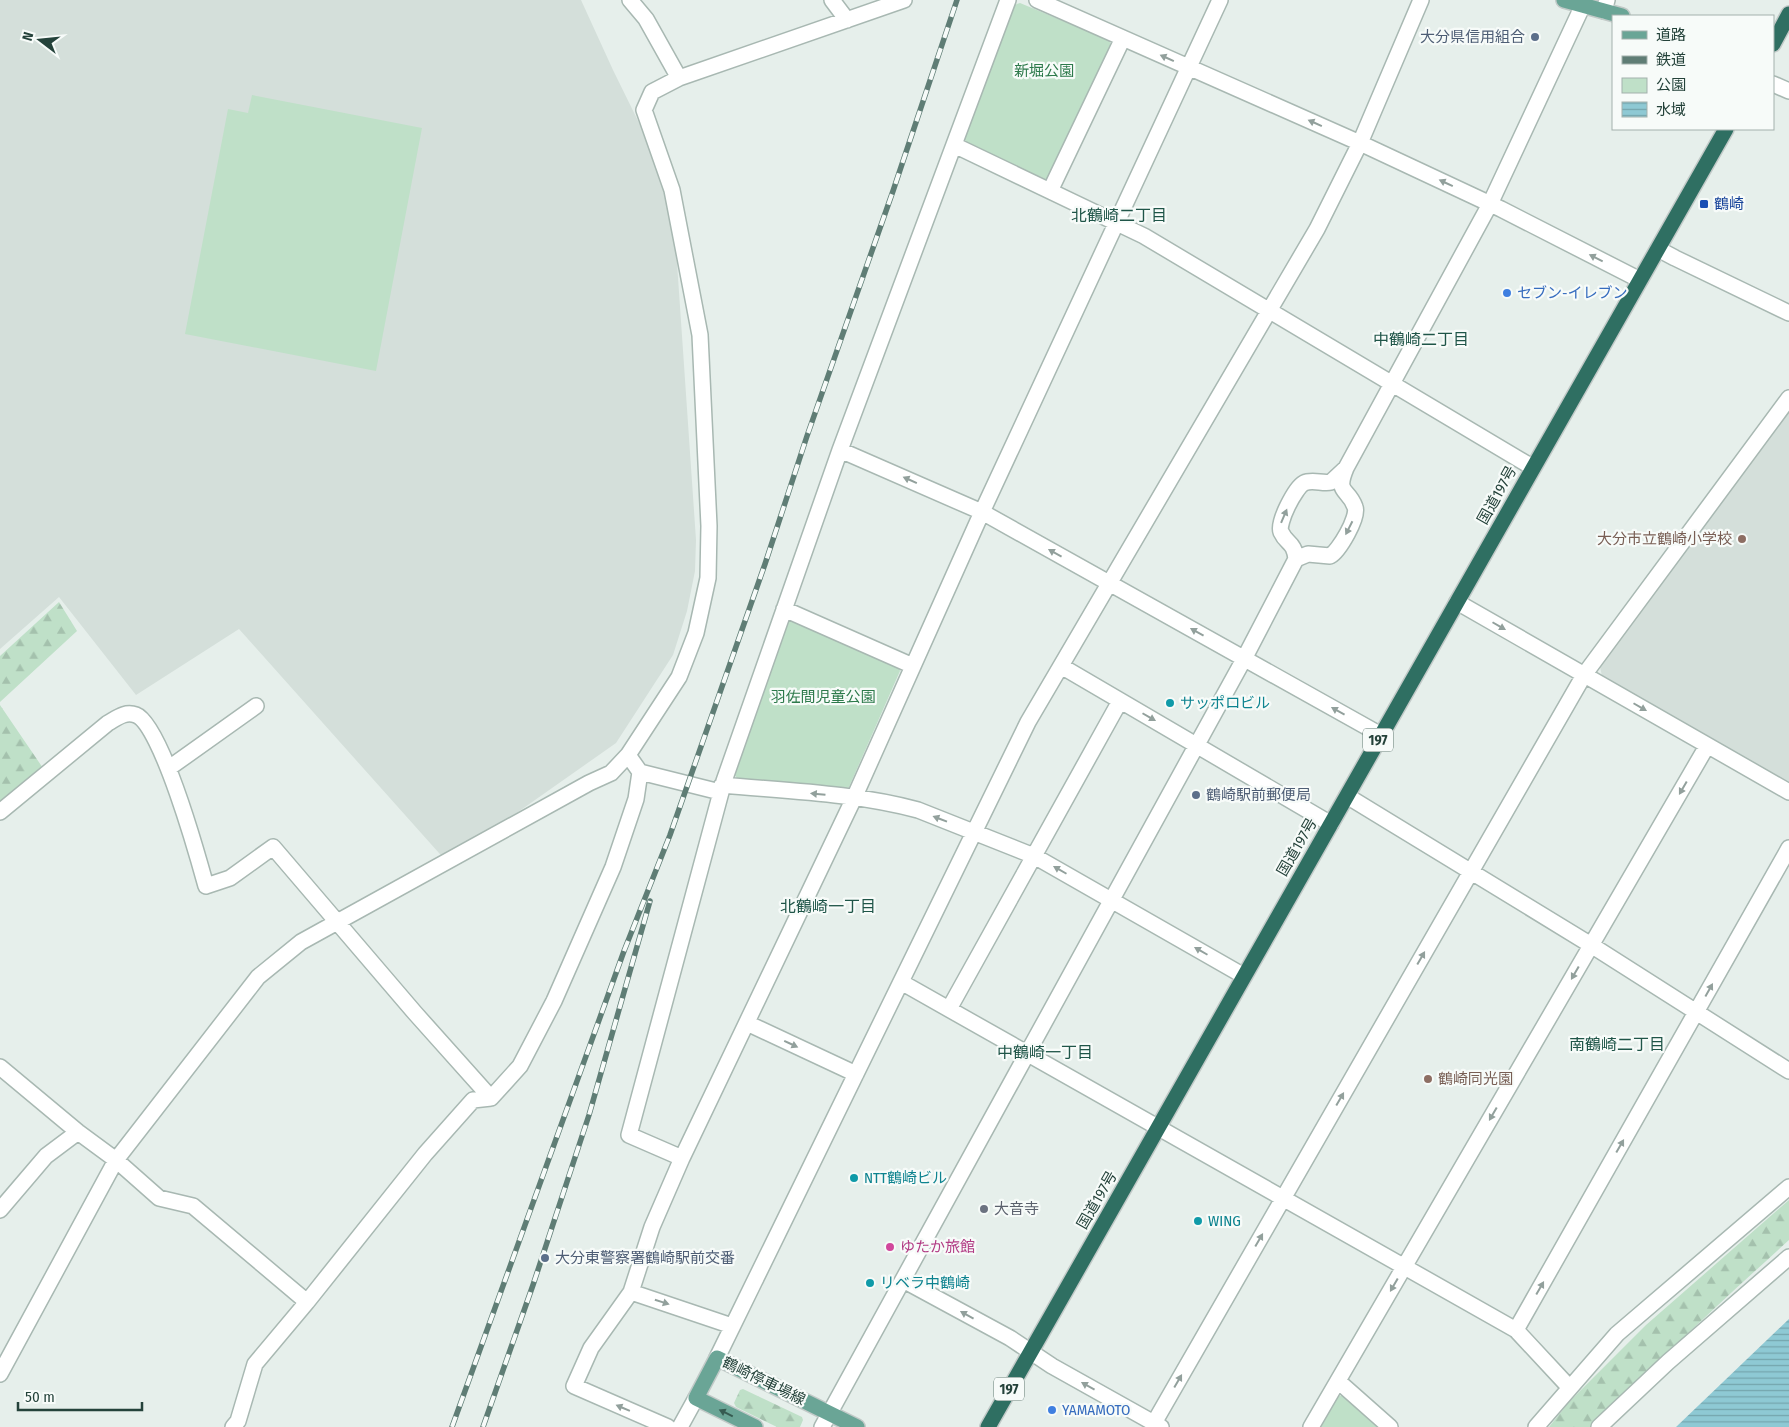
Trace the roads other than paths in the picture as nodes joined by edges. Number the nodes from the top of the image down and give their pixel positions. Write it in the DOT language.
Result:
graph roads {
  1 [pos="630,0"];
  2 [pos="832,0"];
  3 [pos="904,0"];
  4 [pos="1008,0"];
  5 [pos="1037,0"];
  6 [pos="1220,0"];
  7 [pos="1422,0"];
  8 [pos="1564,0"];
  9 [pos="1583,5"];
  10 [pos="1606,6"];
  11 [pos="1789,14"];
  12 [pos="1620,15"];
  13 [pos="848,20"];
  14 [pos="1123,38"];
  15 [pos="1774,42"];
  16 [pos="1189,67"];
  17 [pos="679,78"];
  18 [pos="1774,84"];
  19 [pos="1789,92"];
  20 [pos="1725,130"];
  21 [pos="1360,143"];
  22 [pos="954,144"];
  23 [pos="1050,191"];
  24 [pos="1490,204"];
  25 [pos="1117,223"];
  26 [pos="1658,249"];
  27 [pos="1640,280"];
  28 [pos="1269,311"];
  29 [pos="1789,313"];
  30 [pos="1392,384"];
  31 [pos="1789,398"];
  32 [pos="840,450"];
  33 [pos="1532,467"];
  34 [pos="1346,468"];
  35 [pos="982,512"];
  36 [pos="1296,559"];
  37 [pos="1110,583"];
  38 [pos="1457,602"];
  39 [pos="784,609"];
  40 [pos="1244,659"];
  41 [pos="913,666"];
  42 [pos="1061,666"];
  43 [pos="1584,675"];
  44 [pos="1120,701"];
  45 [pos="256,706"];
  46 [pos="1381,735"];
  47 [pos="1197,746"];
  48 [pos="1708,746"];
  49 [pos="628,755"];
  50 [pos="168,768"];
  51 [pos="640,772"];
  52 [pos="721,789"];
  53 [pos="1789,792"];
  54 [pos="1347,796"];
  55 [pos="854,798"];
  56 [pos="0,812"];
  57 [pos="1331,824"];
  58 [pos="974,832"];
  59 [pos="1789,848"];
  60 [pos="1034,856"];
  61 [pos="1470,872"];
  62 [pos="1112,900"];
  63 [pos="337,923"];
  64 [pos="1591,945"];
  65 [pos="1244,976"];
  66 [pos="901,982"];
  67 [pos="949,1010"];
  68 [pos="1697,1012"];
  69 [pos="747,1024"];
  70 [pos="1028,1054"];
  71 [pos="0,1067"];
  72 [pos="1789,1072"];
  73 [pos="856,1074"];
  74 [pos="491,1098"];
  75 [pos="1158,1128"];
  76 [pos="78,1132"];
  77 [pos="682,1158"];
  78 [pos="116,1160"];
  79 [pos="1789,1187"];
  80 [pos="1283,1198"];
  81 [pos="0,1210"];
  82 [pos="1789,1257"];
  83 [pos="1404,1267"];
  84 [pos="903,1280"];
  85 [pos="631,1292"];
  86 [pos="307,1302"];
  87 [pos="732,1326"];
  88 [pos="1516,1330"];
  89 [pos="1031,1352"];
  90 [pos="716,1358"];
  91 [pos="0,1374"];
  92 [pos="1338,1381"];
  93 [pos="1570,1388"];
  94 [pos="696,1398"];
  95 [pos="830,1413"];
  96 [pos="1157,1425"];
  97 [pos="233,1427"];
  98 [pos="668,1427"];
  99 [pos="680,1427"];
  100 [pos="755,1427"];
  101 [pos="822,1427"];
  102 [pos="857,1427"];
  103 [pos="988,1427"];
  104 [pos="1311,1427"];
  105 [pos="1390,1427"];
  106 [pos="1536,1427"];
  107 [pos="1599,1427"];
  1 -- 17 [label="street"];
  2 -- 13 [label="street"];
  3 -- 13 [label="street"];
  4 -- 22 [label="street"];
  5 -- 14 [label="street"];
  6 -- 16 [label="street"];
  7 -- 21 [label="street"];
  8 -- 9 [label="main road"];
  9 -- 10 [label="main road"];
  9 -- 24 [label="street"];
  10 -- 12 [label="main road"];
  11 -- 15 [label="highway"];
  13 -- 17 [label="street"];
  16 -- 14 [label="street, one-way"];
  14 -- 23 [label="street"];
  21 -- 16 [label="street, one-way"];
  16 -- 25 [label="street"];
  17 -- 49 [label="street"];
  18 -- 19 [label="street"];
  20 -- 26 [label="highway, 国道197号 / 197"];
  24 -- 21 [label="street, one-way"];
  21 -- 28 [label="street"];
  22 -- 23 [label="street"];
  22 -- 32 [label="street"];
  23 -- 25 [label="street"];
  27 -- 24 [label="street, one-way"];
  24 -- 30 [label="street"];
  25 -- 28 [label="street"];
  25 -- 35 [label="street"];
  26 -- 27 [label="highway, 国道197号 / 197"];
  26 -- 29 [label="street"];
  27 -- 33 [label="highway, 国道197号 / 197"];
  28 -- 30 [label="street"];
  28 -- 37 [label="street"];
  30 -- 33 [label="street"];
  30 -- 34 [label="street"];
  31 -- 43 [label="street"];
  35 -- 32 [label="street, one-way"];
  32 -- 39 [label="street"];
  33 -- 38 [label="highway, 国道197号 / 197"];
  36 -- 34 [label="street, one-way"];
  34 -- 36 [label="street, one-way"];
  37 -- 35 [label="street, one-way"];
  35 -- 41 [label="street"];
  36 -- 40 [label="street"];
  40 -- 37 [label="street, one-way"];
  37 -- 42 [label="street"];
  38 -- 43 [label="street, one-way"];
  38 -- 46 [label="highway, 国道197号 / 197"];
  39 -- 41 [label="street"];
  39 -- 52 [label="street"];
  46 -- 40 [label="street, one-way"];
  40 -- 47 [label="street"];
  41 -- 55 [label="street"];
  42 -- 44 [label="street"];
  42 -- 58 [label="street"];
  43 -- 48 [label="street, one-way"];
  43 -- 61 [label="street"];
  44 -- 47 [label="street, one-way"];
  44 -- 60 [label="street"];
  45 -- 50 [label="street"];
  46 -- 54 [label="highway, 国道197号 / 197"];
  47 -- 57 [label="street"];
  47 -- 62 [label="street"];
  48 -- 53 [label="street"];
  48 -- 64 [label="street, one-way"];
  49 -- 51 [label="street"];
  49 -- 63 [label="street"];
  50 -- 56 [label="street"];
  50 -- 63 [label="street"];
  51 -- 52 [label="street"];
  51 -- 74 [label="street"];
  55 -- 52 [label="street, one-way"];
  52 -- 77 [label="street"];
  54 -- 57 [label="highway, 国道197号 / 197"];
  54 -- 61 [label="street"];
  58 -- 55 [label="street, one-way"];
  55 -- 69 [label="street"];
  57 -- 65 [label="highway, 国道197号 / 197"];
  58 -- 60 [label="street"];
  58 -- 66 [label="street"];
  68 -- 59 [label="street, one-way"];
  62 -- 60 [label="street, one-way"];
  60 -- 67 [label="street"];
  61 -- 64 [label="street"];
  80 -- 61 [label="street, one-way"];
  65 -- 62 [label="street, one-way"];
  62 -- 70 [label="street"];
  63 -- 74 [label="street"];
  63 -- 78 [label="street"];
  64 -- 68 [label="street"];
  64 -- 83 [label="street, one-way"];
  65 -- 75 [label="highway, 国道197号 / 197"];
  66 -- 67 [label="street"];
  66 -- 73 [label="street"];
  67 -- 70 [label="street"];
  68 -- 72 [label="street"];
  88 -- 68 [label="street, one-way"];
  69 -- 73 [label="street, one-way"];
  69 -- 77 [label="street"];
  70 -- 75 [label="street"];
  70 -- 84 [label="street"];
  71 -- 76 [label="street"];
  73 -- 87 [label="street"];
  74 -- 86 [label="street"];
  75 -- 80 [label="street"];
  75 -- 89 [label="highway, 国道197号 / 197"];
  76 -- 78 [label="street"];
  76 -- 81 [label="street"];
  77 -- 85 [label="street"];
  78 -- 86 [label="street"];
  78 -- 91 [label="street"];
  79 -- 93 [label="street"];
  80 -- 83 [label="street"];
  96 -- 80 [label="street, one-way"];
  82 -- 107 [label="street"];
  83 -- 88 [label="street"];
  83 -- 92 [label="street, one-way"];
  89 -- 84 [label="street, one-way"];
  84 -- 95 [label="street"];
  85 -- 87 [label="street, one-way"];
  98 -- 85 [label="street, one-way"];
  86 -- 97 [label="street"];
  87 -- 90 [label="street"];
  88 -- 93 [label="street"];
  96 -- 89 [label="street, one-way"];
  89 -- 103 [label="highway, 国道197号 / 197"];
  90 -- 94 [label="main road, 鶴崎停車場線"];
  90 -- 95 [label="main road, 鶴崎停車場線"];
  92 -- 104 [label="street"];
  92 -- 105 [label="street"];
  93 -- 106 [label="street"];
  94 -- 99 [label="street"];
  100 -- 94 [label="main road, one-way"];
  95 -- 101 [label="street"];
  95 -- 102 [label="main road, 鶴崎停車場線"];
}
